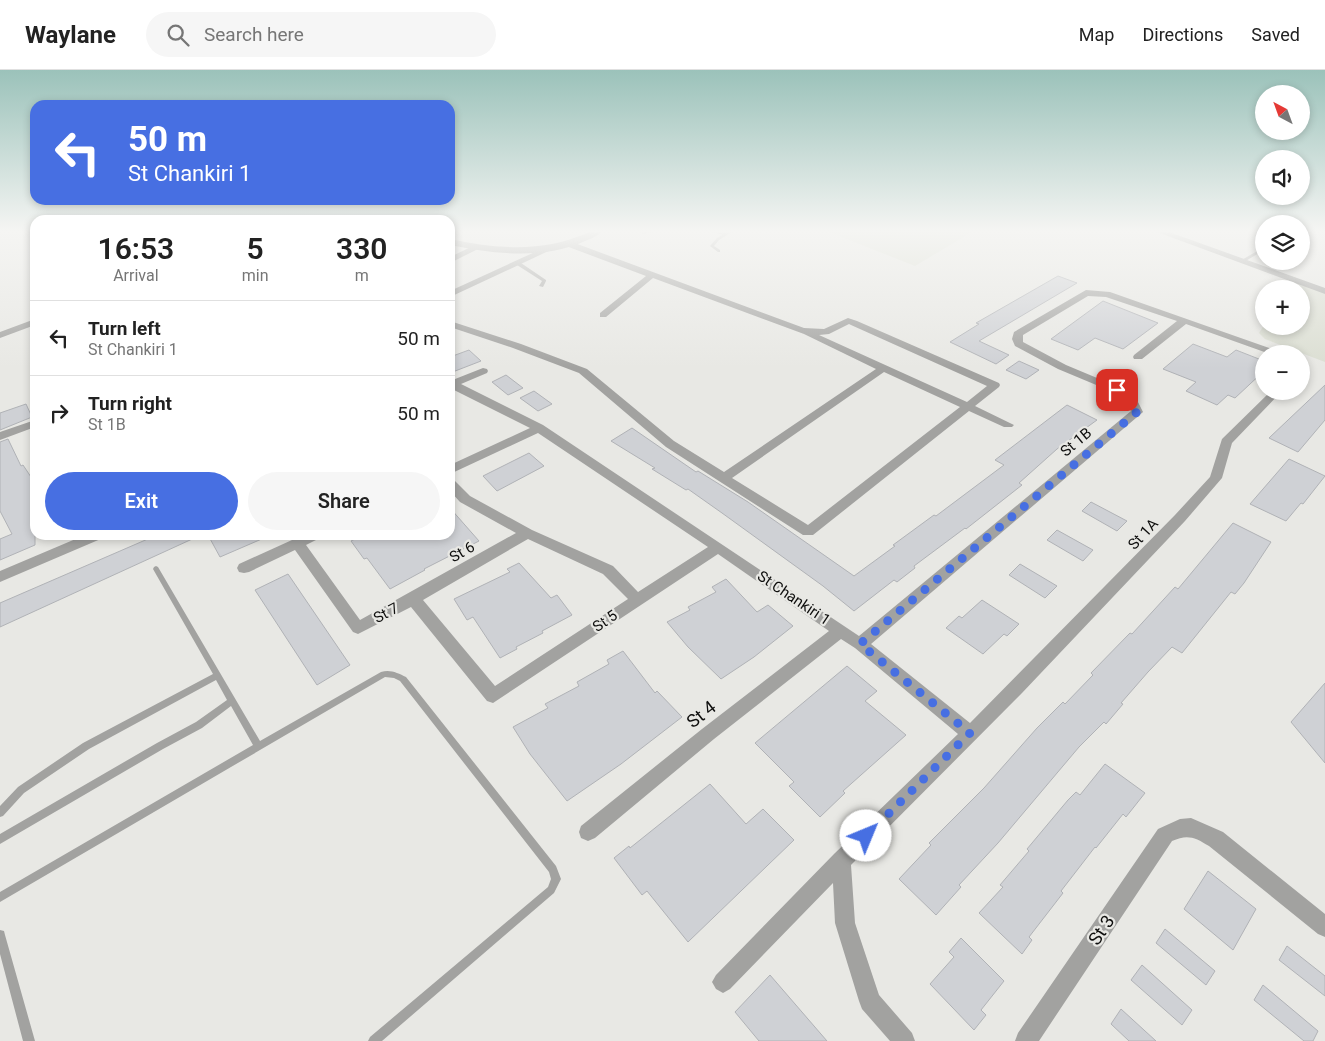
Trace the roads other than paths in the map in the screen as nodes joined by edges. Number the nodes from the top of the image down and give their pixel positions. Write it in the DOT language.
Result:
graph roads {
  1 [pos="488,277"];
  2 [pos="539,277"];
  3 [pos="649,277"];
  4 [pos="655,277"];
  5 [pos="1287,277"];
  6 [pos="541,286"];
  7 [pos="1325,291"];
  8 [pos="455,292"];
  9 [pos="603,315"];
  10 [pos="1184,320"];
  11 [pos="30,324"];
  12 [pos="455,326"];
  13 [pos="803,331"];
  14 [pos="0,335"];
  15 [pos="1255,345"];
  16 [pos="1138,357"];
  17 [pos="884,368"];
  18 [pos="483,371"];
  19 [pos="455,383"];
  20 [pos="455,387"];
  21 [pos="1268,400"];
  22 [pos="968,407"];
  23 [pos="1008,425"];
  24 [pos="30,428"];
  25 [pos="538,428"];
  26 [pos="0,436"];
  27 [pos="455,468"];
  28 [pos="724,478"];
  29 [pos="455,488"];
  30 [pos="527,533"];
  31 [pos="84,540"];
  32 [pos="303,540"];
  33 [pos="297,543"];
  34 [pos="718,547"];
  35 [pos="244,568"];
  36 [pos="156,569"];
  37 [pos="0,577"];
  38 [pos="413,599"];
  39 [pos="637,600"];
  40 [pos="841,630"];
  41 [pos="860,644"];
  42 [pos="216,676"];
  43 [pos="493,696"];
  44 [pos="231,702"];
  45 [pos="970,733"];
  46 [pos="259,748"];
  47 [pos="0,813"];
  48 [pos="588,832"];
  49 [pos="0,839"];
  50 [pos="841,861"];
  51 [pos="0,897"];
  52 [pos="1325,927"];
  53 [pos="0,935"];
  54 [pos="723,982"];
  55 [pos="29,1041"];
  56 [pos="374,1041"];
  57 [pos="904,1041"];
  58 [pos="1026,1041"];
  1 -- 8 [label="street"];
  2 -- 6 [label="lane"];
  3 -- 9 [label="street"];
  4 -- 13 [label="street"];
  5 -- 7 [label="street"];
  10 -- 15 [label="street"];
  10 -- 16 [label="street"];
  10 -- 41 [label="street, St 1B"];
  11 -- 14 [label="street"];
  12 -- 28 [label="street"];
  13 -- 17 [label="street"];
  13 -- 22 [label="street"];
  17 -- 22 [label="street"];
  17 -- 28 [label="street"];
  18 -- 19 [label="street, St Chankiri 1"];
  20 -- 25 [label="street, St Chankiri 1"];
  21 -- 45 [label="street, St 1A"];
  22 -- 23 [label="street"];
  22 -- 28 [label="street"];
  24 -- 26 [label="street"];
  25 -- 27 [label="street"];
  25 -- 34 [label="street, St Chankiri 1"];
  29 -- 30 [label="street"];
  30 -- 38 [label="street, St 6"];
  30 -- 39 [label="street"];
  31 -- 37 [label="street"];
  32 -- 33 [label="street"];
  33 -- 35 [label="street"];
  33 -- 38 [label="street, St 7"];
  34 -- 39 [label="street, St 5"];
  34 -- 40 [label="street, St Chankiri 1"];
  36 -- 42 [label="lane"];
  38 -- 43 [label="street, St 7"];
  39 -- 43 [label="street, St 5"];
  40 -- 41 [label="street, St Chankiri 1"];
  40 -- 48 [label="street, St 4"];
  41 -- 45 [label="street, St Chankiri 1"];
  42 -- 44 [label="lane"];
  42 -- 47 [label="lane"];
  44 -- 46 [label="lane"];
  44 -- 49 [label="lane"];
  45 -- 50 [label="street"];
  46 -- 51 [label="lane"];
  46 -- 56 [label="lane"];
  50 -- 54 [label="street"];
  50 -- 57 [label="street"];
  52 -- 58 [label="street, St 3"];
  53 -- 55 [label="lane"];
}
